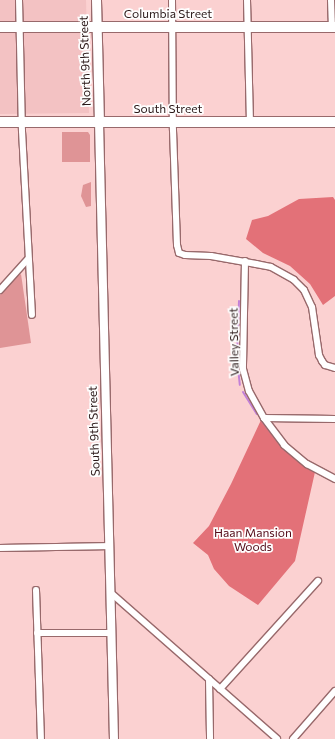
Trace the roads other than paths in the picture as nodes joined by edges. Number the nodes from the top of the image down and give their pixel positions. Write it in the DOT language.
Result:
graph roads {
  1 [pos="19,0"];
  2 [pos="96,0"];
  3 [pos="172,0"];
  4 [pos="246,0"];
  5 [pos="331,0"];
  6 [pos="0,27"];
  7 [pos="96,27"];
  8 [pos="172,27"];
  9 [pos="248,27"];
  10 [pos="333,27"];
  11 [pos="20,28"];
  12 [pos="0,122"];
  13 [pos="22,122"];
  14 [pos="99,122"];
  15 [pos="173,122"];
  16 [pos="250,122"];
  17 [pos="335,122"];
  18 [pos="28,259"];
  19 [pos="245,261"];
  20 [pos="0,290"];
  21 [pos="32,315"];
  22 [pos="335,368"];
  23 [pos="264,418"];
  24 [pos="335,419"];
  25 [pos="335,479"];
  26 [pos="110,546"];
  27 [pos="0,548"];
  28 [pos="318,582"];
  29 [pos="36,590"];
  30 [pos="111,592"];
  31 [pos="37,633"];
  32 [pos="112,633"];
  33 [pos="210,679"];
  34 [pos="220,689"];
  35 [pos="335,690"];
  36 [pos="41,739"];
  37 [pos="114,739"];
  38 [pos="210,739"];
  39 [pos="277,739"];
  40 [pos="293,739"];
  1 -- 11 [label="street"];
  2 -- 7 [label="main road, North 9th Street"];
  3 -- 8 [label="street"];
  4 -- 9 [label="street"];
  5 -- 10 [label="street"];
  6 -- 11 [label="main road, Columbia Street"];
  7 -- 8 [label="main road, Columbia Street"];
  7 -- 11 [label="main road, Columbia Street"];
  7 -- 14 [label="main road, North 9th Street"];
  8 -- 9 [label="main road, Columbia Street"];
  8 -- 15 [label="street"];
  9 -- 10 [label="main road, Columbia Street"];
  9 -- 16 [label="street"];
  11 -- 13 [label="street"];
  12 -- 13 [label="main road, South Street"];
  13 -- 14 [label="main road, South Street"];
  13 -- 18 [label="street"];
  14 -- 15 [label="main road, South Street"];
  14 -- 26 [label="street, South 9th Street"];
  15 -- 16 [label="main road, South Street"];
  15 -- 19 [label="street"];
  16 -- 17 [label="main road, South Street"];
  18 -- 20 [label="street"];
  18 -- 21 [label="street"];
  19 -- 22 [label="street"];
  19 -- 23 [label="street, Valley Street"];
  23 -- 24 [label="street"];
  23 -- 25 [label="street, Valley Street"];
  26 -- 27 [label="street"];
  26 -- 30 [label="street, South 9th Street"];
  28 -- 34 [label="street"];
  29 -- 31 [label="street"];
  30 -- 32 [label="street, South 9th Street"];
  30 -- 33 [label="street"];
  31 -- 32 [label="street"];
  31 -- 36 [label="street"];
  32 -- 37 [label="street, South 9th Street"];
  33 -- 34 [label="street"];
  33 -- 38 [label="street"];
  34 -- 39 [label="street"];
  35 -- 40 [label="street"];
}
